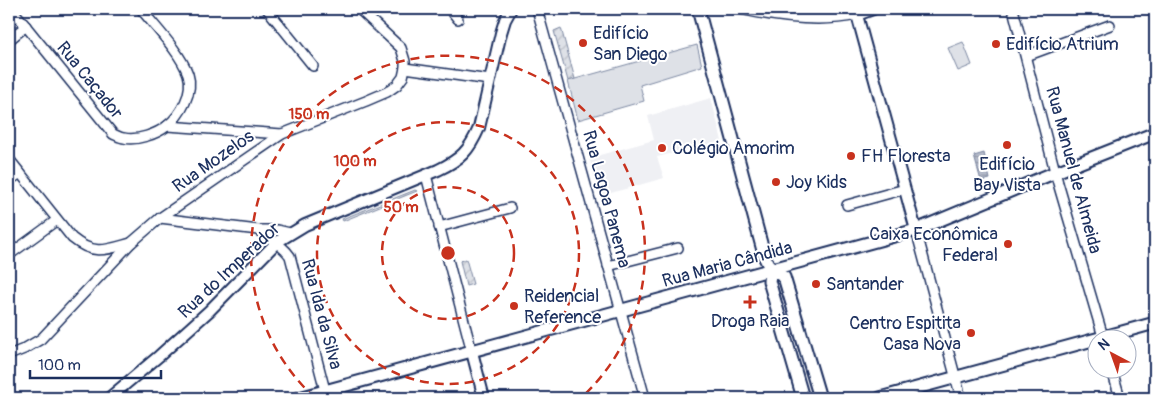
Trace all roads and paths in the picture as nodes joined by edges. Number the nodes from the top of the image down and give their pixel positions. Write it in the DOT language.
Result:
graph roads {
  1 [pos="12,9"];
  2 [pos="141,9"];
  3 [pos="267,9"];
  4 [pos="359,9"];
  5 [pos="450,9"];
  6 [pos="511,9"];
  7 [pos="537,9"];
  8 [pos="698,9"];
  9 [pos="740,9"];
  10 [pos="873,9"];
  11 [pos="1013,9"];
  12 [pos="856,12"];
  13 [pos="458,19"];
  14 [pos="1110,25"];
  15 [pos="26,26"];
  16 [pos="9,40"];
  17 [pos="1026,56"];
  18 [pos="313,66"];
  19 [pos="405,68"];
  20 [pos="490,80"];
  21 [pos="167,126"];
  22 [pos="1155,133"];
  23 [pos="282,134"];
  24 [pos="9,159"];
  25 [pos="1056,172"];
  26 [pos="20,173"];
  27 [pos="426,174"];
  28 [pos="9,181"];
  29 [pos="905,189"];
  30 [pos="847,205"];
  31 [pos="510,208"];
  32 [pos="160,218"];
  33 [pos="57,220"];
  34 [pos="439,227"];
  35 [pos="258,230"];
  36 [pos="916,230"];
  37 [pos="290,233"];
  38 [pos="277,242"];
  39 [pos="131,243"];
  40 [pos="678,248"];
  41 [pos="9,255"];
  42 [pos="608,266"];
  43 [pos="771,270"];
  44 [pos="620,312"];
  45 [pos="1155,323"];
  46 [pos="1102,330"];
  47 [pos="1131,330"];
  48 [pos="1086,343"];
  49 [pos="472,352"];
  50 [pos="9,355"];
  51 [pos="956,378"];
  52 [pos="1115,380"];
  53 [pos="327,395"];
  54 [pos="109,398"];
  55 [pos="299,398"];
  56 [pos="484,398"];
  57 [pos="645,398"];
  58 [pos="803,398"];
  59 [pos="820,398"];
  60 [pos="880,398"];
  61 [pos="961,398"];
  62 [pos="1120,398"];
  1 -- 15 [label="street, Rua Caçador"];
  2 -- 21 [label="street, Rua Caçador"];
  3 -- 18 [label="street"];
  4 -- 19 [label="street"];
  5 -- 13 [label="street"];
  6 -- 20 [label="street, Rua do Imperador"];
  7 -- 42 [label="street, Rua Lagoa Panema"];
  8 -- 43 [label="main road"];
  9 -- 12 [label="street"];
  10 -- 12 [label="street"];
  11 -- 17 [label="street, Rua Manuel de Almeida"];
  12 -- 29 [label="street"];
  14 -- 17 [label="street"];
  15 -- 16 [label="street"];
  15 -- 21 [label="street, Rua Caçador"];
  17 -- 25 [label="street, Rua Manuel de Almeida"];
  19 -- 20 [label="street"];
  19 -- 23 [label="street, Rua Mozelos"];
  20 -- 27 [label="street, Rua do Imperador"];
  21 -- 23 [label="street"];
  22 -- 25 [label="main road, Rua Maria Cândida"];
  23 -- 32 [label="street, Rua Mozelos"];
  24 -- 26 [label="street"];
  25 -- 36 [label="main road, Rua Maria Cândida"];
  25 -- 46 [label="street, Rua Manuel de Almeida"];
  26 -- 28 [label="street"];
  26 -- 33 [label="street"];
  27 -- 34 [label="street"];
  27 -- 37 [label="street, Rua do Imperador"];
  29 -- 30 [label="street"];
  29 -- 36 [label="street"];
  31 -- 34 [label="street"];
  32 -- 35 [label="street"];
  32 -- 39 [label="street, Rua Mozelos"];
  33 -- 39 [label="street"];
  33 -- 41 [label="street"];
  34 -- 49 [label="street"];
  35 -- 37 [label="street"];
  35 -- 38 [label="street"];
  36 -- 43 [label="main road, Rua Maria Cândida"];
  36 -- 51 [label="street"];
  37 -- 38 [label="street, Rua do Imperador"];
  38 -- 53 [label="street, Rua Ida da Silva"];
  38 -- 54 [label="street, Rua do Imperador"];
  39 -- 50 [label="street, Rua Mozelos"];
  40 -- 42 [label="street"];
  42 -- 44 [label="street, Rua Lagoa Panema"];
  43 -- 44 [label="main road, Rua Maria Cândida"];
  43 -- 58 [label="main road"];
  43 -- 59 [label="main road"];
  44 -- 49 [label="main road, Rua Maria Cândida"];
  44 -- 57 [label="street, Rua Lagoa Panema"];
  45 -- 47 [label="main road"];
  48 -- 51 [label="main road"];
  49 -- 53 [label="main road, Rua Maria Cândida"];
  49 -- 56 [label="street"];
  51 -- 60 [label="main road"];
  51 -- 61 [label="street"];
  52 -- 62 [label="street"];
  53 -- 55 [label="main road, Rua Maria Cândida"];
}
